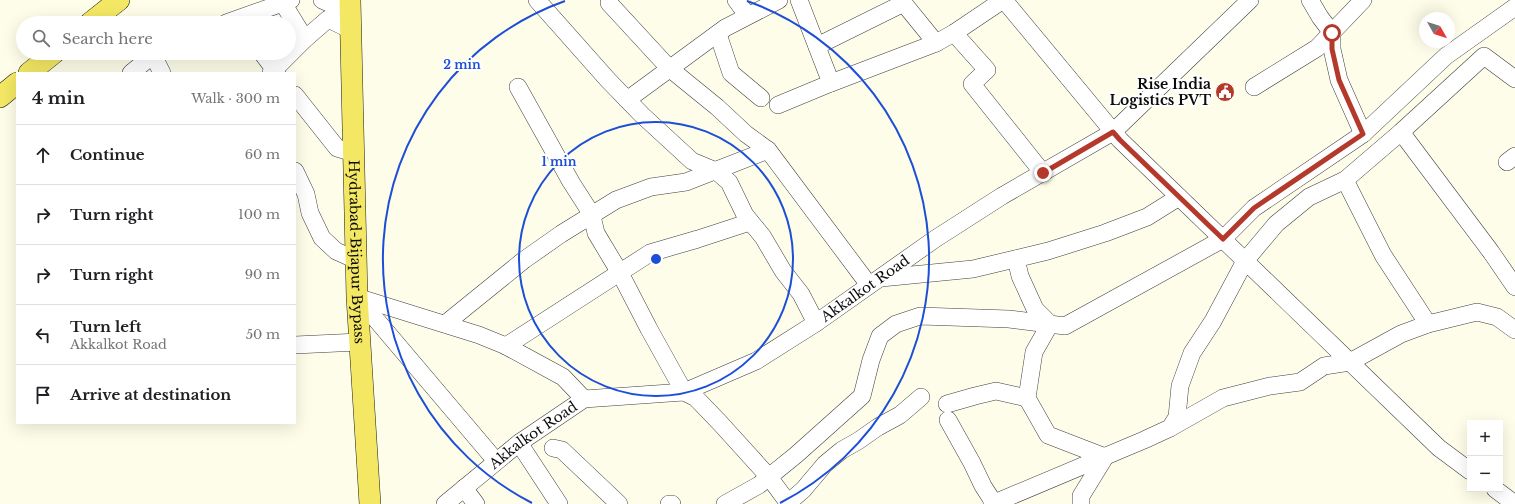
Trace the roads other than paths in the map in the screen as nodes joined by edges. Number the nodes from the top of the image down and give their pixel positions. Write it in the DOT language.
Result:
graph roads {
  1 [pos="118,0"];
  2 [pos="322,0"];
  3 [pos="537,0"];
  4 [pos="736,0"];
  5 [pos="779,0"];
  6 [pos="799,0"];
  7 [pos="1004,0"];
  8 [pos="1250,0"];
  9 [pos="1310,0"];
  10 [pos="1363,0"];
  11 [pos="285,1"];
  12 [pos="902,2"];
  13 [pos="608,3"];
  14 [pos="1515,7"];
  15 [pos="351,14"];
  16 [pos="99,16"];
  17 [pos="248,16"];
  18 [pos="293,16"];
  19 [pos="747,16"];
  20 [pos="296,22"];
  21 [pos="954,33"];
  22 [pos="1332,33"];
  23 [pos="718,34"];
  24 [pos="305,39"];
  25 [pos="936,43"];
  26 [pos="817,46"];
  27 [pos="296,49"];
  28 [pos="45,60"];
  29 [pos="148,60"];
  30 [pos="158,60"];
  31 [pos="266,60"];
  32 [pos="285,60"];
  33 [pos="669,68"];
  34 [pos="30,72"];
  35 [pos="132,72"];
  36 [pos="162,72"];
  37 [pos="274,72"];
  38 [pos="1515,79"];
  39 [pos="831,83"];
  40 [pos="518,87"];
  41 [pos="1254,87"];
  42 [pos="296,96"];
  43 [pos="761,98"];
  44 [pos="627,100"];
  45 [pos="778,105"];
  46 [pos="1113,132"];
  47 [pos="1401,132"];
  48 [pos="1363,134"];
  49 [pos="768,150"];
  50 [pos="354,153"];
  51 [pos="716,171"];
  52 [pos="296,173"];
  53 [pos="1043,173"];
  54 [pos="1345,180"];
  55 [pos="1179,197"];
  56 [pos="592,216"];
  57 [pos="750,222"];
  58 [pos="1223,239"];
  59 [pos="1016,259"];
  60 [pos="356,260"];
  61 [pos="1245,260"];
  62 [pos="620,273"];
  63 [pos="875,282"];
  64 [pos="1515,287"];
  65 [pos="357,297"];
  66 [pos="816,323"];
  67 [pos="445,324"];
  68 [pos="1050,324"];
  69 [pos="1428,324"];
  70 [pos="1515,330"];
  71 [pos="359,342"];
  72 [pos="296,345"];
  73 [pos="506,346"];
  74 [pos="1350,362"];
  75 [pos="684,392"];
  76 [pos="921,397"];
  77 [pos="1027,398"];
  78 [pos="584,399"];
  79 [pos="1170,428"];
  80 [pos="519,443"];
  81 [pos="554,448"];
  82 [pos="1105,457"];
  83 [pos="496,461"];
  84 [pos="1467,469"];
  85 [pos="769,477"];
  86 [pos="464,488"];
  87 [pos="1499,492"];
  88 [pos="788,503"];
  89 [pos="370,504"];
  90 [pos="445,504"];
  91 [pos="476,504"];
  92 [pos="559,504"];
  93 [pos="620,504"];
  94 [pos="725,504"];
  95 [pos="993,504"];
  96 [pos="1081,504"];
  97 [pos="1515,504"];
  1 -- 16 [label="main road"];
  2 -- 15 [label="street"];
  3 -- 44 [label="street"];
  4 -- 19 [label="street"];
  5 -- 19 [label="street"];
  6 -- 26 [label="street"];
  7 -- 21 [label="street"];
  7 -- 46 [label="street"];
  8 -- 46 [label="street, Akkalkot Road"];
  9 -- 22 [label="street"];
  10 -- 22 [label="street"];
  11 -- 17 [label="street"];
  11 -- 18 [label="street"];
  12 -- 25 [label="street"];
  12 -- 26 [label="street"];
  13 -- 33 [label="street"];
  14 -- 48 [label="street"];
  15 -- 24 [label="street"];
  15 -- 50 [label="main road, Hydrabad-Bijapur Bypass"];
  19 -- 23 [label="street"];
  20 -- 24 [label="street"];
  21 -- 25 [label="street"];
  21 -- 53 [label="street"];
  22 -- 41 [label="street"];
  22 -- 48 [label="street"];
  23 -- 33 [label="street"];
  23 -- 43 [label="street"];
  24 -- 27 [label="street"];
  25 -- 39 [label="street"];
  26 -- 39 [label="street"];
  28 -- 34 [label="main road"];
  29 -- 35 [label="street"];
  30 -- 36 [label="street"];
  31 -- 37 [label="street"];
  32 -- 37 [label="street"];
  33 -- 44 [label="street"];
  33 -- 49 [label="street"];
  38 -- 47 [label="street"];
  39 -- 45 [label="street"];
  40 -- 56 [label="street"];
  42 -- 50 [label="street"];
  44 -- 51 [label="street"];
  46 -- 53 [label="street, Akkalkot Road"];
  46 -- 55 [label="street"];
  47 -- 54 [label="street"];
  47 -- 64 [label="street"];
  48 -- 58 [label="street"];
  49 -- 51 [label="street"];
  49 -- 63 [label="street"];
  50 -- 60 [label="main road, Hydrabad-Bijapur Bypass"];
  51 -- 56 [label="street"];
  51 -- 57 [label="street"];
  52 -- 60 [label="street"];
  53 -- 63 [label="street, Akkalkot Road"];
  54 -- 61 [label="street"];
  54 -- 69 [label="street"];
  55 -- 58 [label="street"];
  55 -- 59 [label="street"];
  56 -- 62 [label="street"];
  56 -- 67 [label="street"];
  57 -- 62 [label="street"];
  57 -- 66 [label="street"];
  58 -- 61 [label="street"];
  58 -- 68 [label="street"];
  59 -- 63 [label="street"];
  59 -- 68 [label="street"];
  60 -- 65 [label="main road, Hydrabad-Bijapur Bypass"];
  61 -- 74 [label="street"];
  61 -- 79 [label="street"];
  62 -- 73 [label="street"];
  62 -- 75 [label="street"];
  63 -- 66 [label="street, Akkalkot Road"];
  65 -- 67 [label="street"];
  65 -- 71 [label="main road, Hydrabad-Bijapur Bypass"];
  65 -- 83 [label="street"];
  66 -- 75 [label="street, Akkalkot Road"];
  67 -- 73 [label="street"];
  68 -- 77 [label="street"];
  68 -- 85 [label="street"];
  69 -- 70 [label="street"];
  69 -- 74 [label="street"];
  71 -- 72 [label="street"];
  71 -- 89 [label="main road, Hydrabad-Bijapur Bypass"];
  73 -- 78 [label="street"];
  74 -- 79 [label="street"];
  74 -- 84 [label="street"];
  75 -- 78 [label="street, Akkalkot Road"];
  75 -- 85 [label="street"];
  76 -- 88 [label="street"];
  77 -- 82 [label="street"];
  77 -- 95 [label="street"];
  78 -- 80 [label="street, Akkalkot Road"];
  79 -- 82 [label="street"];
  80 -- 83 [label="street, Akkalkot Road"];
  80 -- 92 [label="street"];
  81 -- 93 [label="street"];
  82 -- 95 [label="street"];
  82 -- 96 [label="street"];
  83 -- 86 [label="street, Akkalkot Road"];
  85 -- 88 [label="street"];
  85 -- 94 [label="street"];
  86 -- 90 [label="street, Akkalkot Road"];
  86 -- 91 [label="street"];
  87 -- 97 [label="street"];
}
